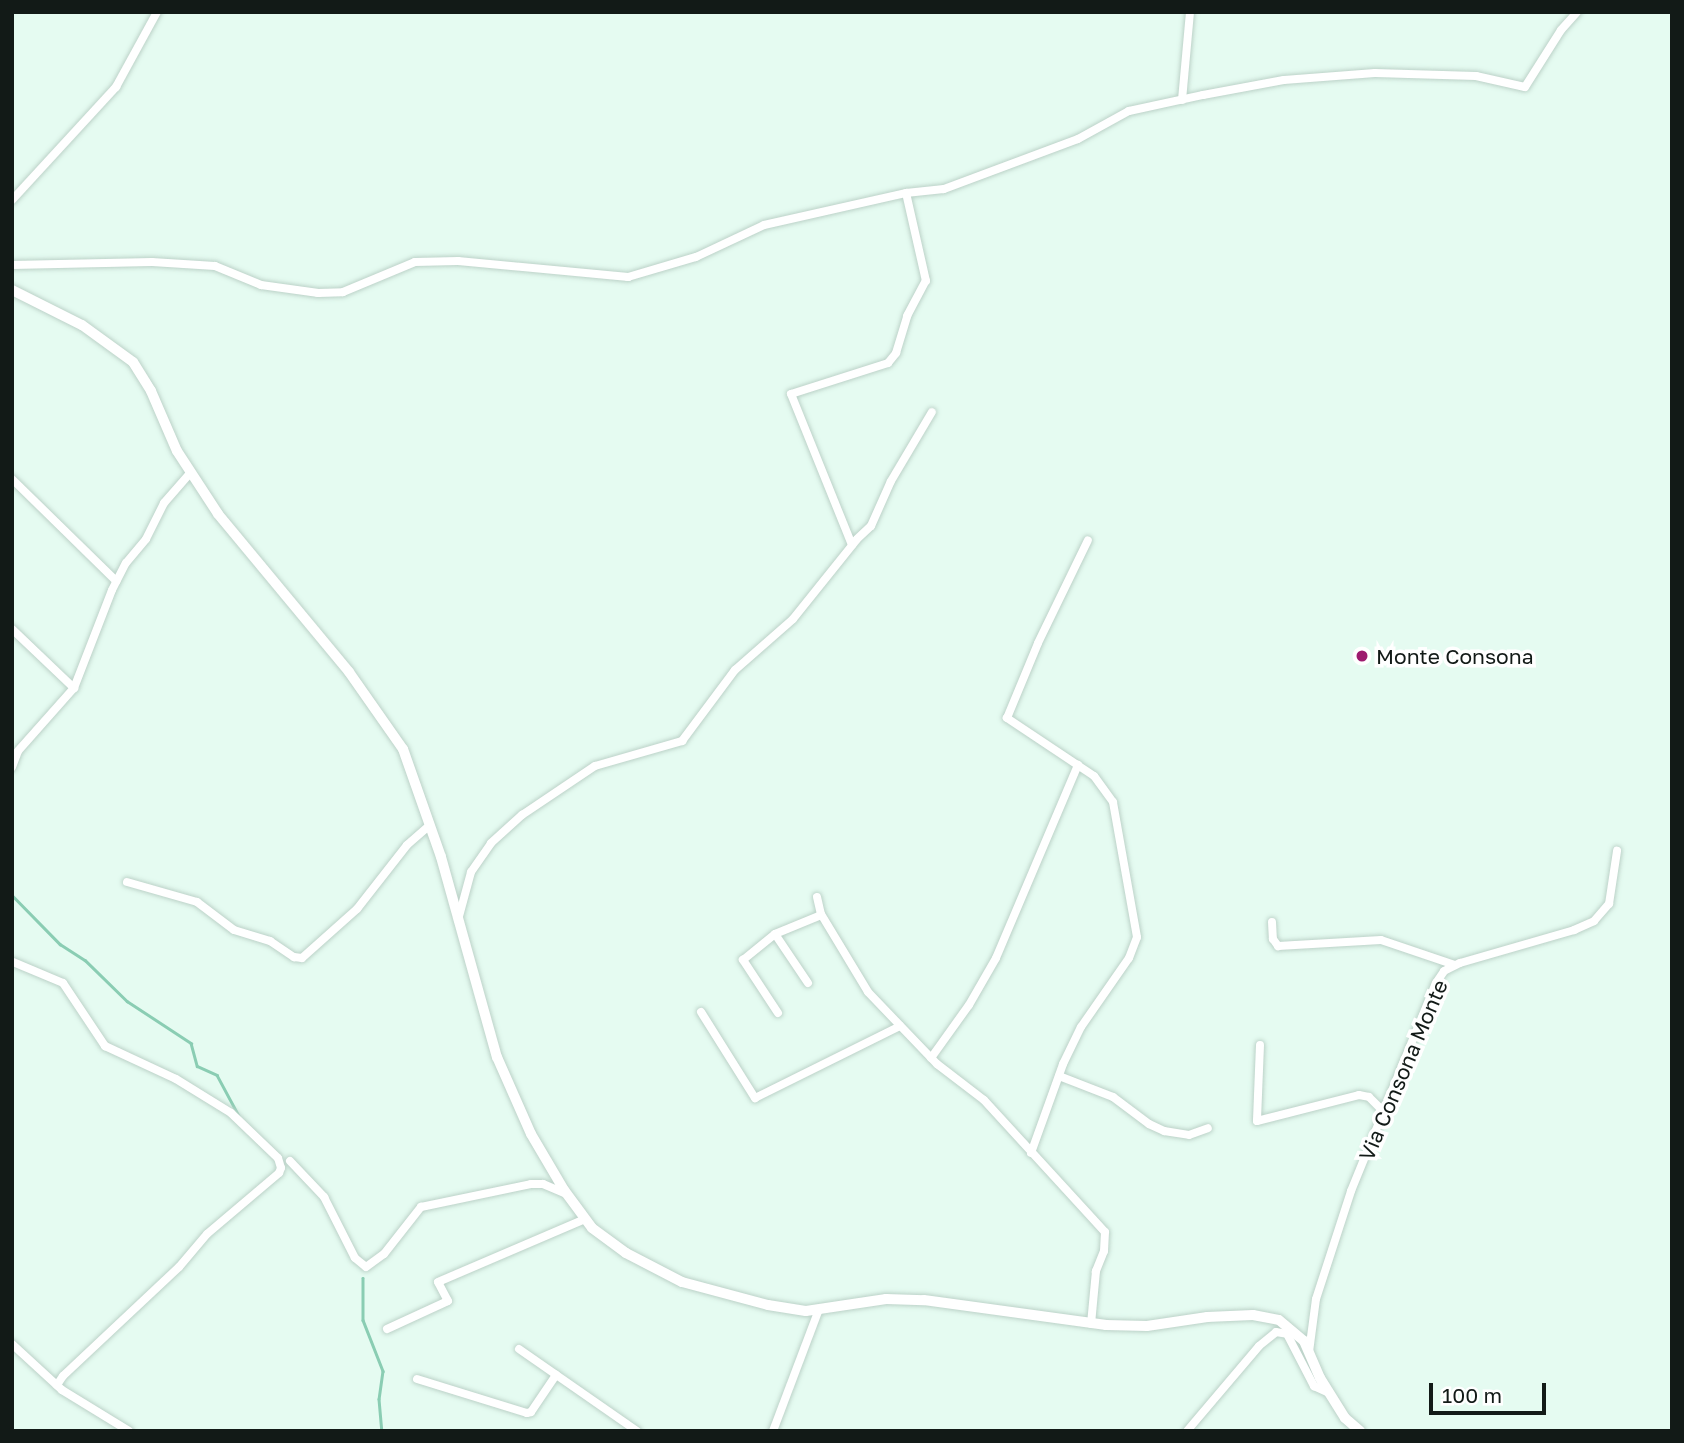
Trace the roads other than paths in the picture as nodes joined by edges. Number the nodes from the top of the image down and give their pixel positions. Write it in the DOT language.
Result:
graph roads {
  1 [pos="157,12"];
  2 [pos="1190,12"];
  3 [pos="1577,12"];
  4 [pos="1182,100"];
  5 [pos="906,193"];
  6 [pos="12,200"];
  7 [pos="12,265"];
  8 [pos="12,290"];
  9 [pos="932,412"];
  10 [pos="191,472"];
  11 [pos="12,480"];
  12 [pos="1088,540"];
  13 [pos="852,545"];
  14 [pos="117,582"];
  15 [pos="12,629"];
  16 [pos="74,688"];
  17 [pos="1078,765"];
  18 [pos="12,767"];
  19 [pos="430,825"];
  20 [pos="1617,851"];
  21 [pos="127,882"];
  22 [pos="817,897"];
  23 [pos="821,915"];
  24 [pos="458,920"];
  25 [pos="1272,922"];
  26 [pos="775,934"];
  27 [pos="13,961"];
  28 [pos="1455,965"];
  29 [pos="808,983"];
  30 [pos="701,1012"];
  31 [pos="778,1013"];
  32 [pos="900,1026"];
  33 [pos="1260,1045"];
  34 [pos="931,1058"];
  35 [pos="1059,1076"];
  36 [pos="1384,1112"];
  37 [pos="1208,1128"];
  38 [pos="1031,1153"];
  39 [pos="290,1161"];
  40 [pos="566,1194"];
  41 [pos="585,1219"];
  42 [pos="819,1309"];
  43 [pos="1091,1324"];
  44 [pos="387,1329"];
  45 [pos="12,1344"];
  46 [pos="519,1349"];
  47 [pos="1309,1353"];
  48 [pos="556,1375"];
  49 [pos="417,1379"];
  50 [pos="57,1385"];
  51 [pos="1329,1393"];
  52 [pos="129,1431"];
  53 [pos="637,1431"];
  54 [pos="773,1431"];
  55 [pos="1187,1431"];
  56 [pos="1360,1431"];
  1 -- 6 [label="street"];
  2 -- 4 [label="street"];
  3 -- 4 [label="street"];
  4 -- 5 [label="street"];
  5 -- 7 [label="street"];
  5 -- 13 [label="street"];
  8 -- 10 [label="main road"];
  9 -- 13 [label="street"];
  10 -- 14 [label="street"];
  10 -- 19 [label="main road"];
  11 -- 14 [label="street"];
  12 -- 17 [label="street"];
  13 -- 24 [label="street"];
  14 -- 16 [label="street"];
  15 -- 16 [label="street"];
  16 -- 18 [label="street"];
  17 -- 34 [label="street"];
  17 -- 35 [label="street"];
  19 -- 21 [label="street"];
  19 -- 24 [label="main road"];
  20 -- 28 [label="street, Via Consona Monte"];
  22 -- 23 [label="street"];
  23 -- 26 [label="street"];
  23 -- 32 [label="street"];
  24 -- 40 [label="main road"];
  25 -- 28 [label="street"];
  26 -- 29 [label="street"];
  26 -- 31 [label="street"];
  27 -- 50 [label="street"];
  28 -- 36 [label="street, Via Consona Monte"];
  30 -- 32 [label="street"];
  32 -- 34 [label="street"];
  33 -- 36 [label="street"];
  34 -- 38 [label="street"];
  35 -- 37 [label="street"];
  35 -- 38 [label="street"];
  36 -- 47 [label="street, Via Consona Monte"];
  38 -- 43 [label="street"];
  39 -- 40 [label="street"];
  40 -- 41 [label="main road"];
  41 -- 42 [label="main road"];
  41 -- 44 [label="street"];
  42 -- 43 [label="main road"];
  42 -- 54 [label="street"];
  43 -- 47 [label="main road"];
  45 -- 50 [label="street"];
  46 -- 48 [label="street"];
  47 -- 51 [label="main road"];
  48 -- 49 [label="street"];
  48 -- 53 [label="street"];
  50 -- 52 [label="street"];
  51 -- 55 [label="street"];
  51 -- 56 [label="main road"];
}
